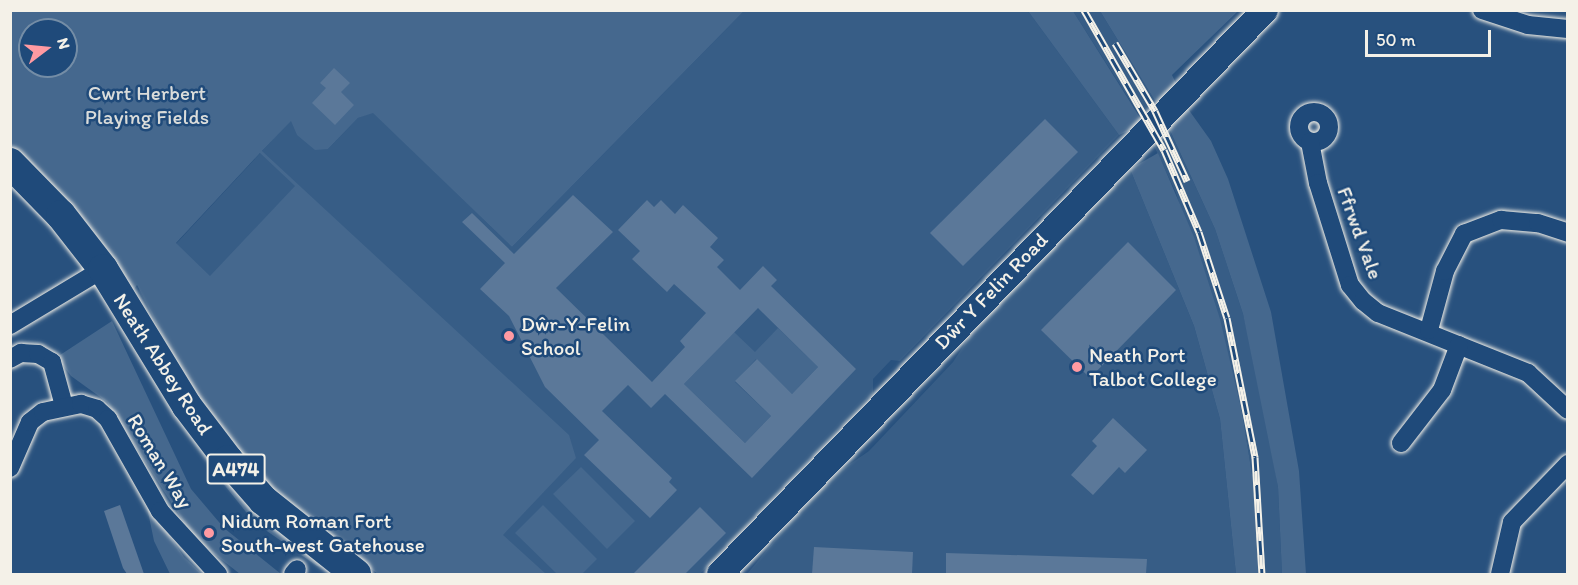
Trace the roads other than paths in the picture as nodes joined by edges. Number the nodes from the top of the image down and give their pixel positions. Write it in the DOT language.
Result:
graph roads {
  1 [pos="1265,10"];
  2 [pos="1482,10"];
  3 [pos="1568,29"];
  4 [pos="1310,142"];
  5 [pos="10,163"];
  6 [pos="1568,233"];
  7 [pos="102,269"];
  8 [pos="10,325"];
  9 [pos="1429,330"];
  10 [pos="1459,345"];
  11 [pos="10,358"];
  12 [pos="64,406"];
  13 [pos="1568,410"];
  14 [pos="1401,443"];
  15 [pos="1568,464"];
  16 [pos="10,468"];
  17 [pos="218,574"];
  18 [pos="356,574"];
  19 [pos="720,574"];
  20 [pos="1500,574"];
  1 -- 19 [label="street, Dŵr Y Felin Road"];
  2 -- 3 [label="street"];
  4 -- 9 [label="street, Ffrwd Vale"];
  5 -- 7 [label="main road, Neath Abbey Road / A474"];
  6 -- 9 [label="street"];
  7 -- 8 [label="street"];
  7 -- 18 [label="main road, Neath Abbey Road / A474"];
  9 -- 10 [label="street, Ffrwd Vale"];
  10 -- 13 [label="street, Ffrwd Vale"];
  10 -- 14 [label="street"];
  11 -- 12 [label="street"];
  12 -- 16 [label="street"];
  12 -- 17 [label="street, Roman Way"];
  15 -- 20 [label="street"];
}
